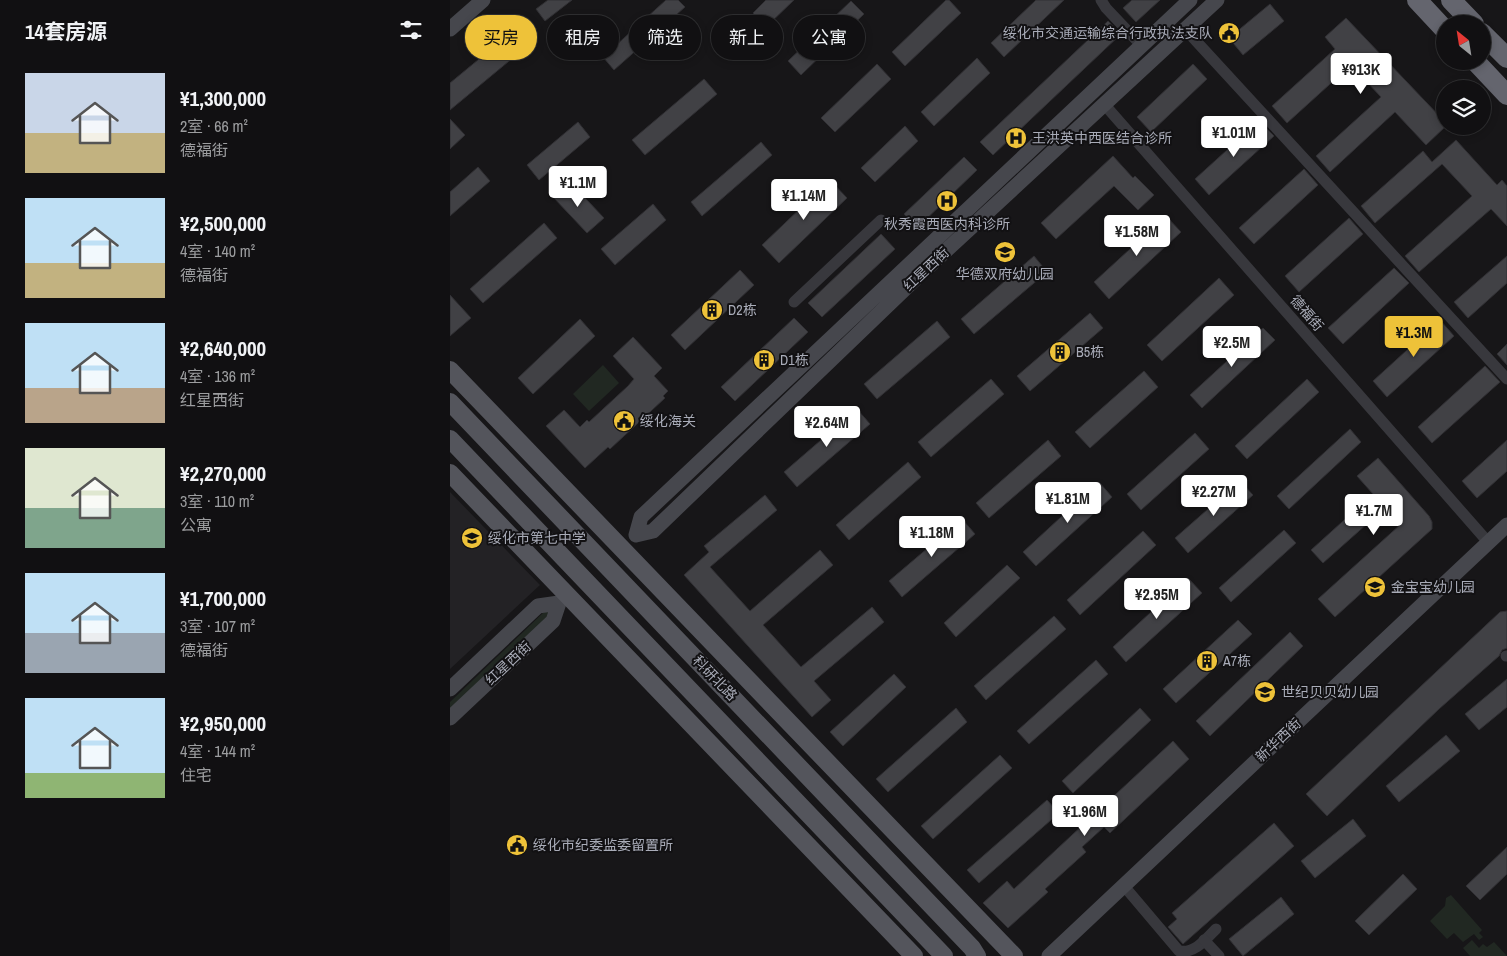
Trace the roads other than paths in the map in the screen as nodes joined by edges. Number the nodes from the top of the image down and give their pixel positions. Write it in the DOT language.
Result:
graph roads {
  1 [pos="483,0"];
  2 [pos="1101,0"];
  3 [pos="1190,0"];
  4 [pos="1216,0"];
  5 [pos="1417,0"];
  6 [pos="1451,0"];
  7 [pos="1465,15"];
  8 [pos="1436,20"];
  9 [pos="450,29"];
  10 [pos="1185,29"];
  11 [pos="1491,42"];
  12 [pos="1141,45"];
  13 [pos="1507,58"];
  14 [pos="1483,70"];
  15 [pos="1092,92"];
  16 [pos="1507,95"];
  17 [pos="1104,104"];
  18 [pos="881,220"];
  19 [pos="917,268"];
  20 [pos="794,302"];
  21 [pos="450,370"];
  22 [pos="1507,379"];
  23 [pos="450,402"];
  24 [pos="727,436"];
  25 [pos="450,439"];
  26 [pos="740,449"];
  27 [pos="450,473"];
  28 [pos="1507,524"];
  29 [pos="636,535"];
  30 [pos="1488,542"];
  31 [pos="622,548"];
  32 [pos="605,564"];
  33 [pos="584,578"];
  34 [pos="563,599"];
  35 [pos="450,689"];
  36 [pos="450,718"];
  37 [pos="1124,886"];
  38 [pos="1216,929"];
  39 [pos="1204,940"];
  40 [pos="914,956"];
  41 [pos="944,956"];
  42 [pos="977,956"];
  43 [pos="1014,956"];
  44 [pos="1049,956"];
  45 [pos="1219,956"];
  1 -- 9 [label="main road"];
  2 -- 12 [label="street"];
  3 -- 12 [label="main road, 红星西街"];
  4 -- 10 [label="main road, 红星西街"];
  5 -- 8 [label="highway"];
  6 -- 7 [label="highway"];
  10 -- 17 [label="main road, 红星西街"];
  10 -- 22 [label="street"];
  11 -- 13 [label="highway"];
  12 -- 15 [label="main road, 红星西街"];
  14 -- 16 [label="highway"];
  15 -- 17 [label="main road"];
  15 -- 19 [label="main road, 红星西街"];
  17 -- 19 [label="main road, 红星西街"];
  17 -- 30 [label="street, 德福街"];
  18 -- 20 [label="street"];
  19 -- 24 [label="main road, 红星西街"];
  19 -- 26 [label="main road, 红星西街"];
  21 -- 31 [label="main road"];
  23 -- 32 [label="main road, 科研北路"];
  24 -- 26 [label="main road"];
  24 -- 29 [label="main road, 红星西街"];
  25 -- 33 [label="main road, 科研北路"];
  26 -- 29 [label="main road, 红星西街"];
  27 -- 34 [label="main road"];
  28 -- 30 [label="main road, 新华西街"];
  29 -- 31 [label="main road, 红星西街"];
  30 -- 37 [label="main road, 新华西街"];
  31 -- 32 [label="main road, 红星西街"];
  31 -- 43 [label="main road"];
  32 -- 42 [label="main road, 科研北路"];
  33 -- 34 [label="main road, 红星西街"];
  33 -- 41 [label="main road, 科研北路"];
  34 -- 35 [label="main road, 红星西街"];
  34 -- 36 [label="main road, 红星西街"];
  34 -- 40 [label="main road"];
  37 -- 39 [label="street"];
  37 -- 44 [label="main road, 新华西街"];
  38 -- 39 [label="street"];
  39 -- 45 [label="street"];
}
